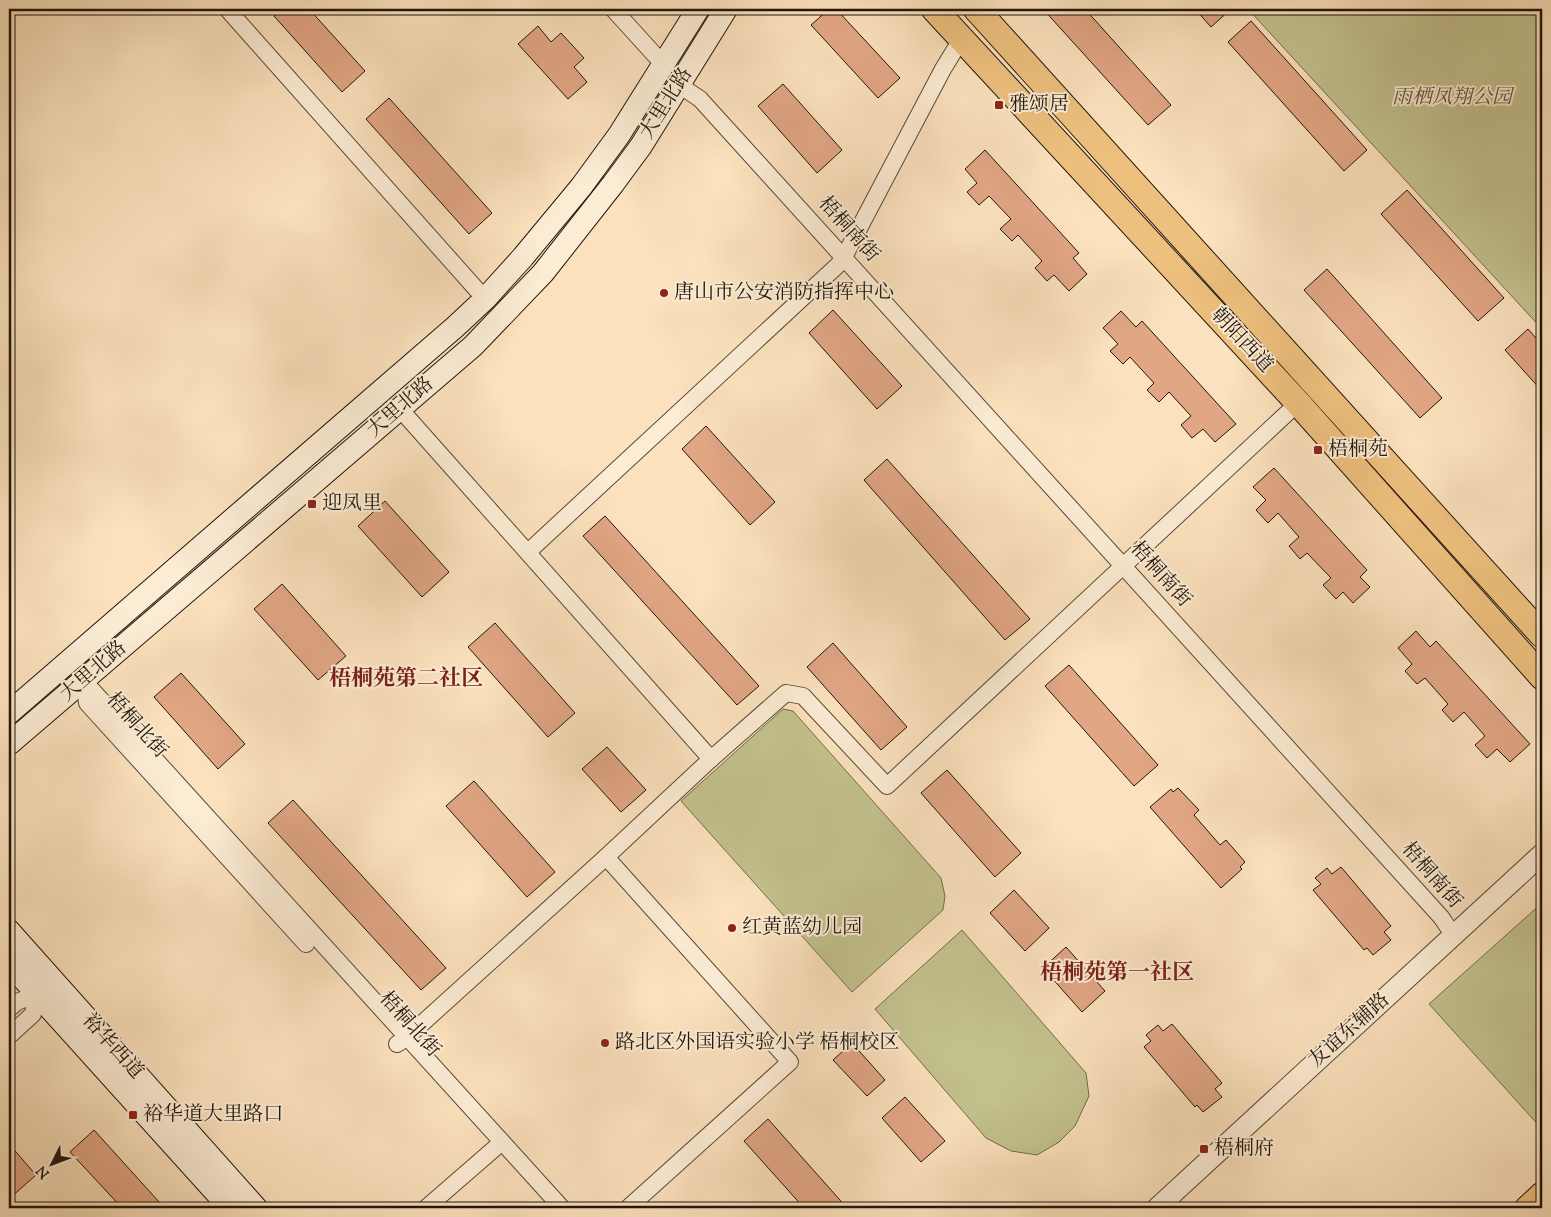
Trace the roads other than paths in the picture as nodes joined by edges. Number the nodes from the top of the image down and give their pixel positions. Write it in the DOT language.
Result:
graph roads {
  1 [pos="229,9"];
  2 [pos="613,9"];
  3 [pos="698,9"];
  4 [pos="726,9"];
  5 [pos="934,9"];
  6 [pos="976,9"];
  7 [pos="962,38"];
  8 [pos="663,64"];
  9 [pos="679,86"];
  10 [pos="841,261"];
  11 [pos="485,299"];
  12 [pos="1317,385"];
  13 [pos="1298,403"];
  14 [pos="400,409"];
  15 [pos="528,552"];
  16 [pos="1120,569"];
  17 [pos="1542,635"];
  18 [pos="1542,677"];
  19 [pos="84,681"];
  20 [pos="9,713"];
  21 [pos="9,744"];
  22 [pos="711,759"];
  23 [pos="1542,854"];
  24 [pos="606,857"];
  25 [pos="9,931"];
  26 [pos="1454,936"];
  27 [pos="9,963"];
  28 [pos="37,994"];
  29 [pos="9,1009"];
  30 [pos="9,1036"];
  31 [pos="402,1041"];
  32 [pos="497,1145"];
  33 [pos="1542,1195"];
  34 [pos="230,1208"];
  35 [pos="256,1208"];
  36 [pos="426,1208"];
  37 [pos="547,1208"];
  38 [pos="562,1208"];
  39 [pos="628,1208"];
  40 [pos="1157,1208"];
  41 [pos="1528,1208"];
  1 -- 11 [label="street"];
  2 -- 8 [label="street"];
  3 -- 8 [label="main road, 大里北路"];
  4 -- 9 [label="main road, 大里北路"];
  5 -- 7 [label="main road, 朝阳西道"];
  6 -- 12 [label="main road, 朝阳西道"];
  7 -- 10 [label="street"];
  7 -- 13 [label="main road, 朝阳西道"];
  8 -- 11 [label="main road, 大里北路"];
  9 -- 10 [label="street, 梧桐南街"];
  9 -- 14 [label="main road, 大里北路"];
  10 -- 15 [label="street"];
  10 -- 16 [label="street, 梧桐南街"];
  11 -- 20 [label="main road, 大里北路"];
  12 -- 13 [label="main road"];
  12 -- 17 [label="main road, 朝阳西道"];
  13 -- 16 [label="street"];
  13 -- 18 [label="main road, 朝阳西道"];
  14 -- 15 [label="street"];
  14 -- 19 [label="main road, 大里北路"];
  15 -- 22 [label="street"];
  16 -- 22 [label="street"];
  16 -- 26 [label="street, 梧桐南街"];
  19 -- 21 [label="main road, 大里北路"];
  19 -- 31 [label="street, 梧桐北街"];
  22 -- 24 [label="street"];
  23 -- 26 [label="street, 友谊东辅路"];
  24 -- 31 [label="street"];
  24 -- 39 [label="street"];
  25 -- 35 [label="main road, 裕华西道"];
  26 -- 40 [label="street, 友谊东辅路"];
  27 -- 28 [label="main road, 裕华西道"];
  28 -- 29 [label="street"];
  28 -- 30 [label="street"];
  28 -- 34 [label="main road, 裕华西道"];
  31 -- 32 [label="street, 梧桐北街"];
  32 -- 36 [label="street"];
  32 -- 37 [label="street, 梧桐北街"];
  32 -- 38 [label="street, 梧桐北街"];
  33 -- 41 [label="main road"];
}
